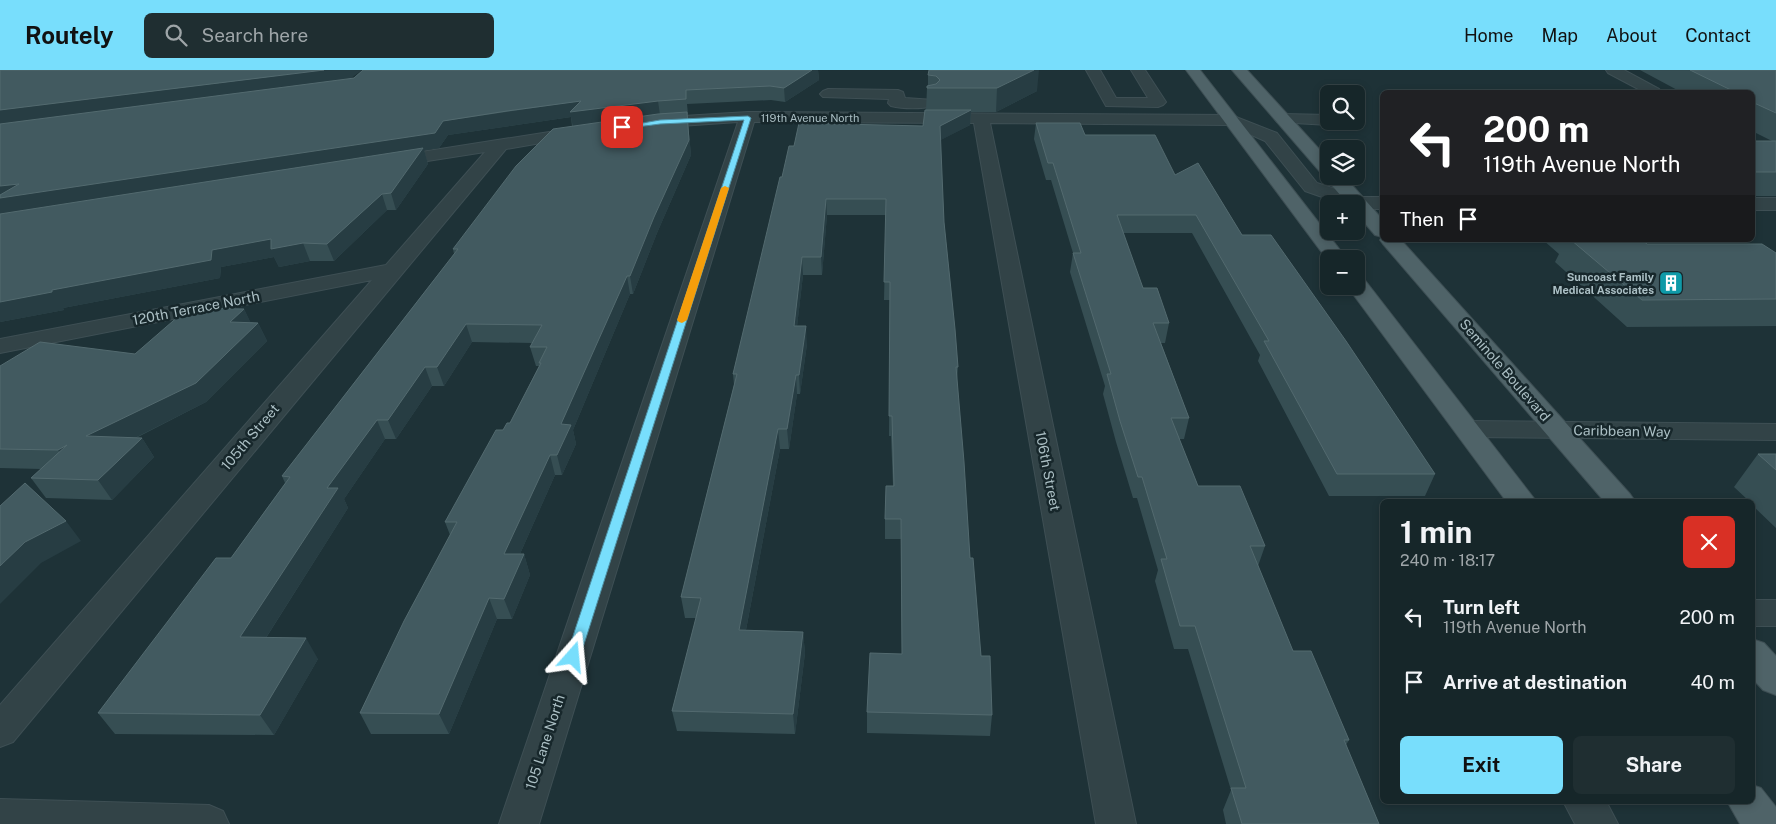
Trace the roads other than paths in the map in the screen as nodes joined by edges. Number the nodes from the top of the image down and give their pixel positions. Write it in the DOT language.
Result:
graph roads {
  1 [pos="1093,70"];
  2 [pos="1138,70"];
  3 [pos="1193,70"];
  4 [pos="1239,70"];
  5 [pos="1614,70"];
  6 [pos="830,78"];
  7 [pos="1650,90"];
  8 [pos="828,94"];
  9 [pos="955,103"];
  10 [pos="1092,103"];
  11 [pos="1114,111"];
  12 [pos="748,118"];
  13 [pos="825,118"];
  14 [pos="981,119"];
  15 [pos="1283,119"];
  16 [pos="1231,120"];
  17 [pos="1320,120"];
  18 [pos="632,126"];
  19 [pos="594,131"];
  20 [pos="500,145"];
  21 [pos="1320,161"];
  22 [pos="373,165"];
  23 [pos="1342,185"];
  24 [pos="1334,195"];
  25 [pos="1351,195"];
  26 [pos="1365,203"];
  27 [pos="1380,204"];
  28 [pos="1755,204"];
  29 [pos="1776,204"];
  30 [pos="1365,211"];
  31 [pos="1380,229"];
  32 [pos="1392,242"];
  33 [pos="1330,250"];
  34 [pos="393,270"];
  35 [pos="1364,295"];
  36 [pos="0,346"];
  37 [pos="1467,429"];
  38 [pos="1558,430"];
  39 [pos="1776,432"];
  40 [pos="1520,499"];
  41 [pos="1618,499"];
  42 [pos="1755,613"];
  43 [pos="1776,613"];
  44 [pos="1755,656"];
  45 [pos="1776,680"];
  46 [pos="0,731"];
  47 [pos="1585,804"];
  48 [pos="1749,804"];
  49 [pos="0,818"];
  50 [pos="209,824"];
  51 [pos="518,824"];
  52 [pos="1116,824"];
  53 [pos="1598,824"];
  54 [pos="1764,824"];
  1 -- 11 [label="street"];
  2 -- 11 [label="street"];
  3 -- 16 [label="main road"];
  4 -- 15 [label="main road"];
  5 -- 7 [label="street"];
  6 -- 8 [label="street"];
  8 -- 9 [label="street"];
  8 -- 13 [label="street"];
  10 -- 11 [label="street"];
  11 -- 14 [label="street, 119th Avenue North"];
  11 -- 16 [label="street, 119th Avenue North"];
  12 -- 13 [label="street, 119th Avenue North"];
  12 -- 18 [label="street, 119th Avenue North"];
  12 -- 51 [label="street, 105 Lane North"];
  13 -- 14 [label="street, 119th Avenue North"];
  14 -- 52 [label="street, 106th Street"];
  15 -- 17 [label="street"];
  15 -- 21 [label="main road"];
  16 -- 24 [label="street, 119th Avenue North"];
  16 -- 33 [label="main road"];
  19 -- 20 [label="street"];
  20 -- 22 [label="street"];
  20 -- 34 [label="street, 105th Street"];
  23 -- 25 [label="main road"];
  26 -- 27 [label="street, 119th Avenue North"];
  28 -- 29 [label="street"];
  30 -- 31 [label="main road"];
  32 -- 38 [label="main road, Seminole Boulevard"];
  34 -- 36 [label="street, 120th Terrace North"];
  34 -- 46 [label="street, 105th Street"];
  35 -- 37 [label="main road"];
  37 -- 38 [label="street, Caribbean Way"];
  37 -- 40 [label="main road"];
  38 -- 39 [label="street, Caribbean Way"];
  38 -- 41 [label="main road, Seminole Boulevard"];
  42 -- 43 [label="street"];
  44 -- 45 [label="main road"];
  47 -- 53 [label="street"];
  48 -- 54 [label="main road"];
  49 -- 50 [label="street"];
}
